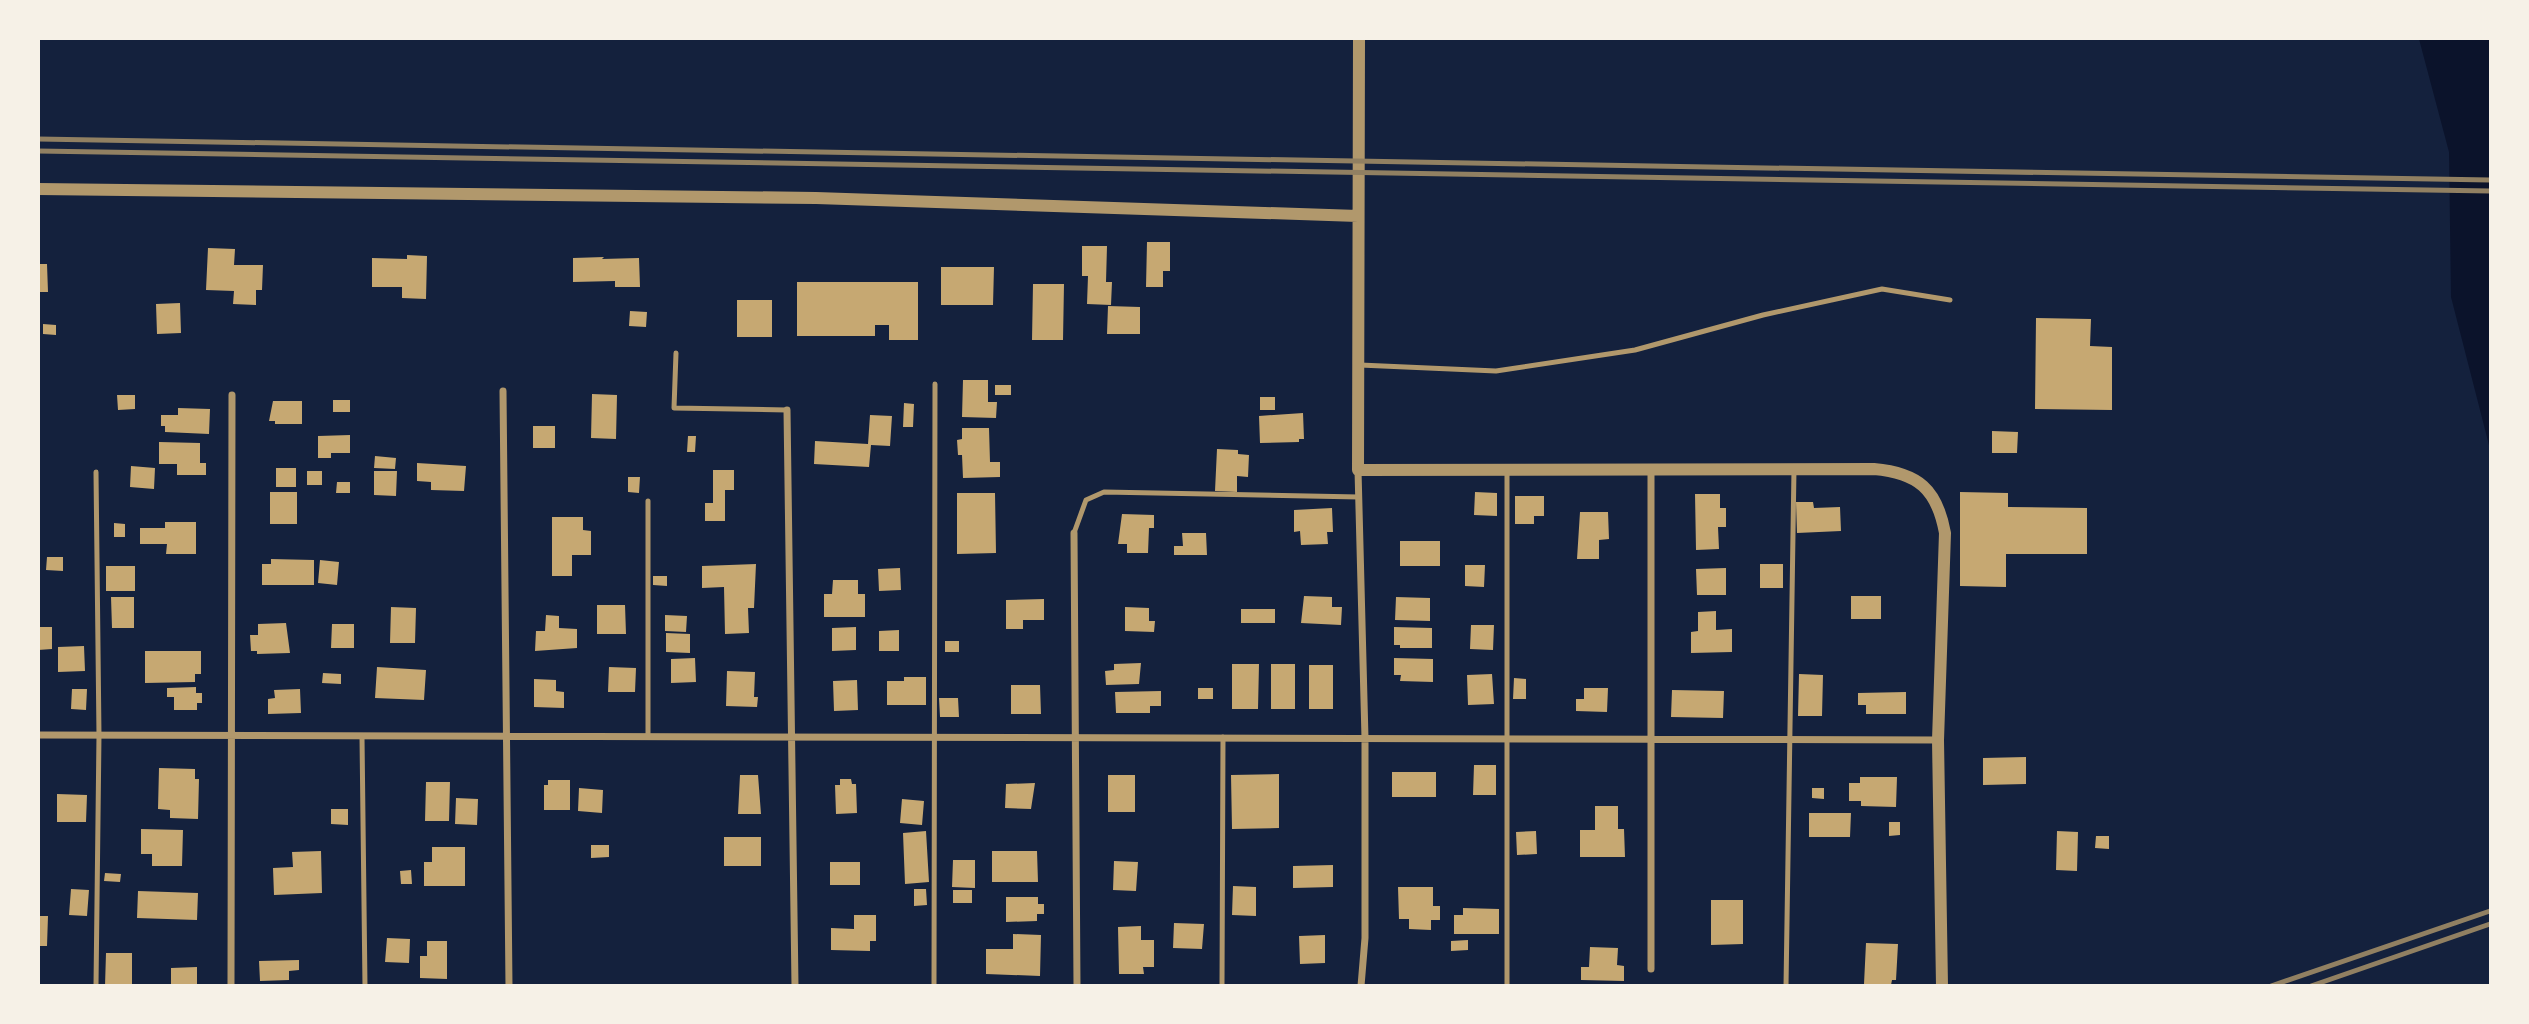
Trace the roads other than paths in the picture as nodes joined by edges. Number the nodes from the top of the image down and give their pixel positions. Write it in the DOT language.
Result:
graph roads {
  1 [pos="1359,38"];
  2 [pos="38,189"];
  3 [pos="1358,216"];
  4 [pos="1950,300"];
  5 [pos="676,353"];
  6 [pos="1357,364"];
  7 [pos="936,384"];
  8 [pos="503,391"];
  9 [pos="232,395"];
  10 [pos="788,410"];
  11 [pos="1507,469"];
  12 [pos="1651,469"];
  13 [pos="1794,469"];
  14 [pos="1358,470"];
  15 [pos="96,472"];
  16 [pos="1359,497"];
  17 [pos="648,501"];
  18 [pos="1074,533"];
  19 [pos="38,735"];
  20 [pos="99,735"];
  21 [pos="232,736"];
  22 [pos="362,737"];
  23 [pos="507,737"];
  24 [pos="648,737"];
  25 [pos="793,737"];
  26 [pos="933,737"];
  27 [pos="1078,737"];
  28 [pos="1223,737"];
  29 [pos="1365,738"];
  30 [pos="1506,738"];
  31 [pos="1651,738"];
  32 [pos="1790,739"];
  33 [pos="1938,740"];
  34 [pos="1651,969"];
  35 [pos="96,985"];
  36 [pos="231,985"];
  37 [pos="365,985"];
  38 [pos="509,985"];
  39 [pos="795,985"];
  40 [pos="934,985"];
  41 [pos="1077,985"];
  42 [pos="1222,985"];
  43 [pos="1361,985"];
  44 [pos="1507,985"];
  45 [pos="1786,985"];
  46 [pos="1942,985"];
  1 -- 3 [label="street"];
  2 -- 3 [label="street"];
  3 -- 6 [label="street"];
  4 -- 6 [label="lane"];
  5 -- 10 [label="lane"];
  6 -- 14 [label="street"];
  7 -- 26 [label="lane"];
  8 -- 23 [label="street"];
  9 -- 21 [label="street"];
  10 -- 25 [label="street"];
  11 -- 12 [label="street"];
  11 -- 14 [label="street"];
  11 -- 30 [label="lane"];
  12 -- 13 [label="street"];
  12 -- 31 [label="street"];
  13 -- 32 [label="lane"];
  13 -- 33 [label="street"];
  14 -- 16 [label="street"];
  15 -- 20 [label="lane"];
  16 -- 18 [label="lane"];
  16 -- 29 [label="street"];
  17 -- 24 [label="lane"];
  18 -- 27 [label="street"];
  19 -- 20 [label="street"];
  20 -- 21 [label="street"];
  20 -- 35 [label="lane"];
  21 -- 22 [label="street"];
  21 -- 36 [label="street"];
  22 -- 23 [label="street"];
  22 -- 37 [label="lane"];
  23 -- 24 [label="street"];
  23 -- 38 [label="street"];
  24 -- 25 [label="street"];
  25 -- 26 [label="street"];
  25 -- 39 [label="street"];
  26 -- 27 [label="street"];
  26 -- 40 [label="lane"];
  27 -- 28 [label="street"];
  27 -- 41 [label="street"];
  28 -- 29 [label="street"];
  28 -- 42 [label="lane"];
  29 -- 30 [label="street"];
  29 -- 43 [label="street"];
  30 -- 31 [label="street"];
  30 -- 44 [label="lane"];
  31 -- 32 [label="street"];
  31 -- 34 [label="street"];
  32 -- 33 [label="street"];
  32 -- 45 [label="lane"];
  33 -- 46 [label="street"];
}
